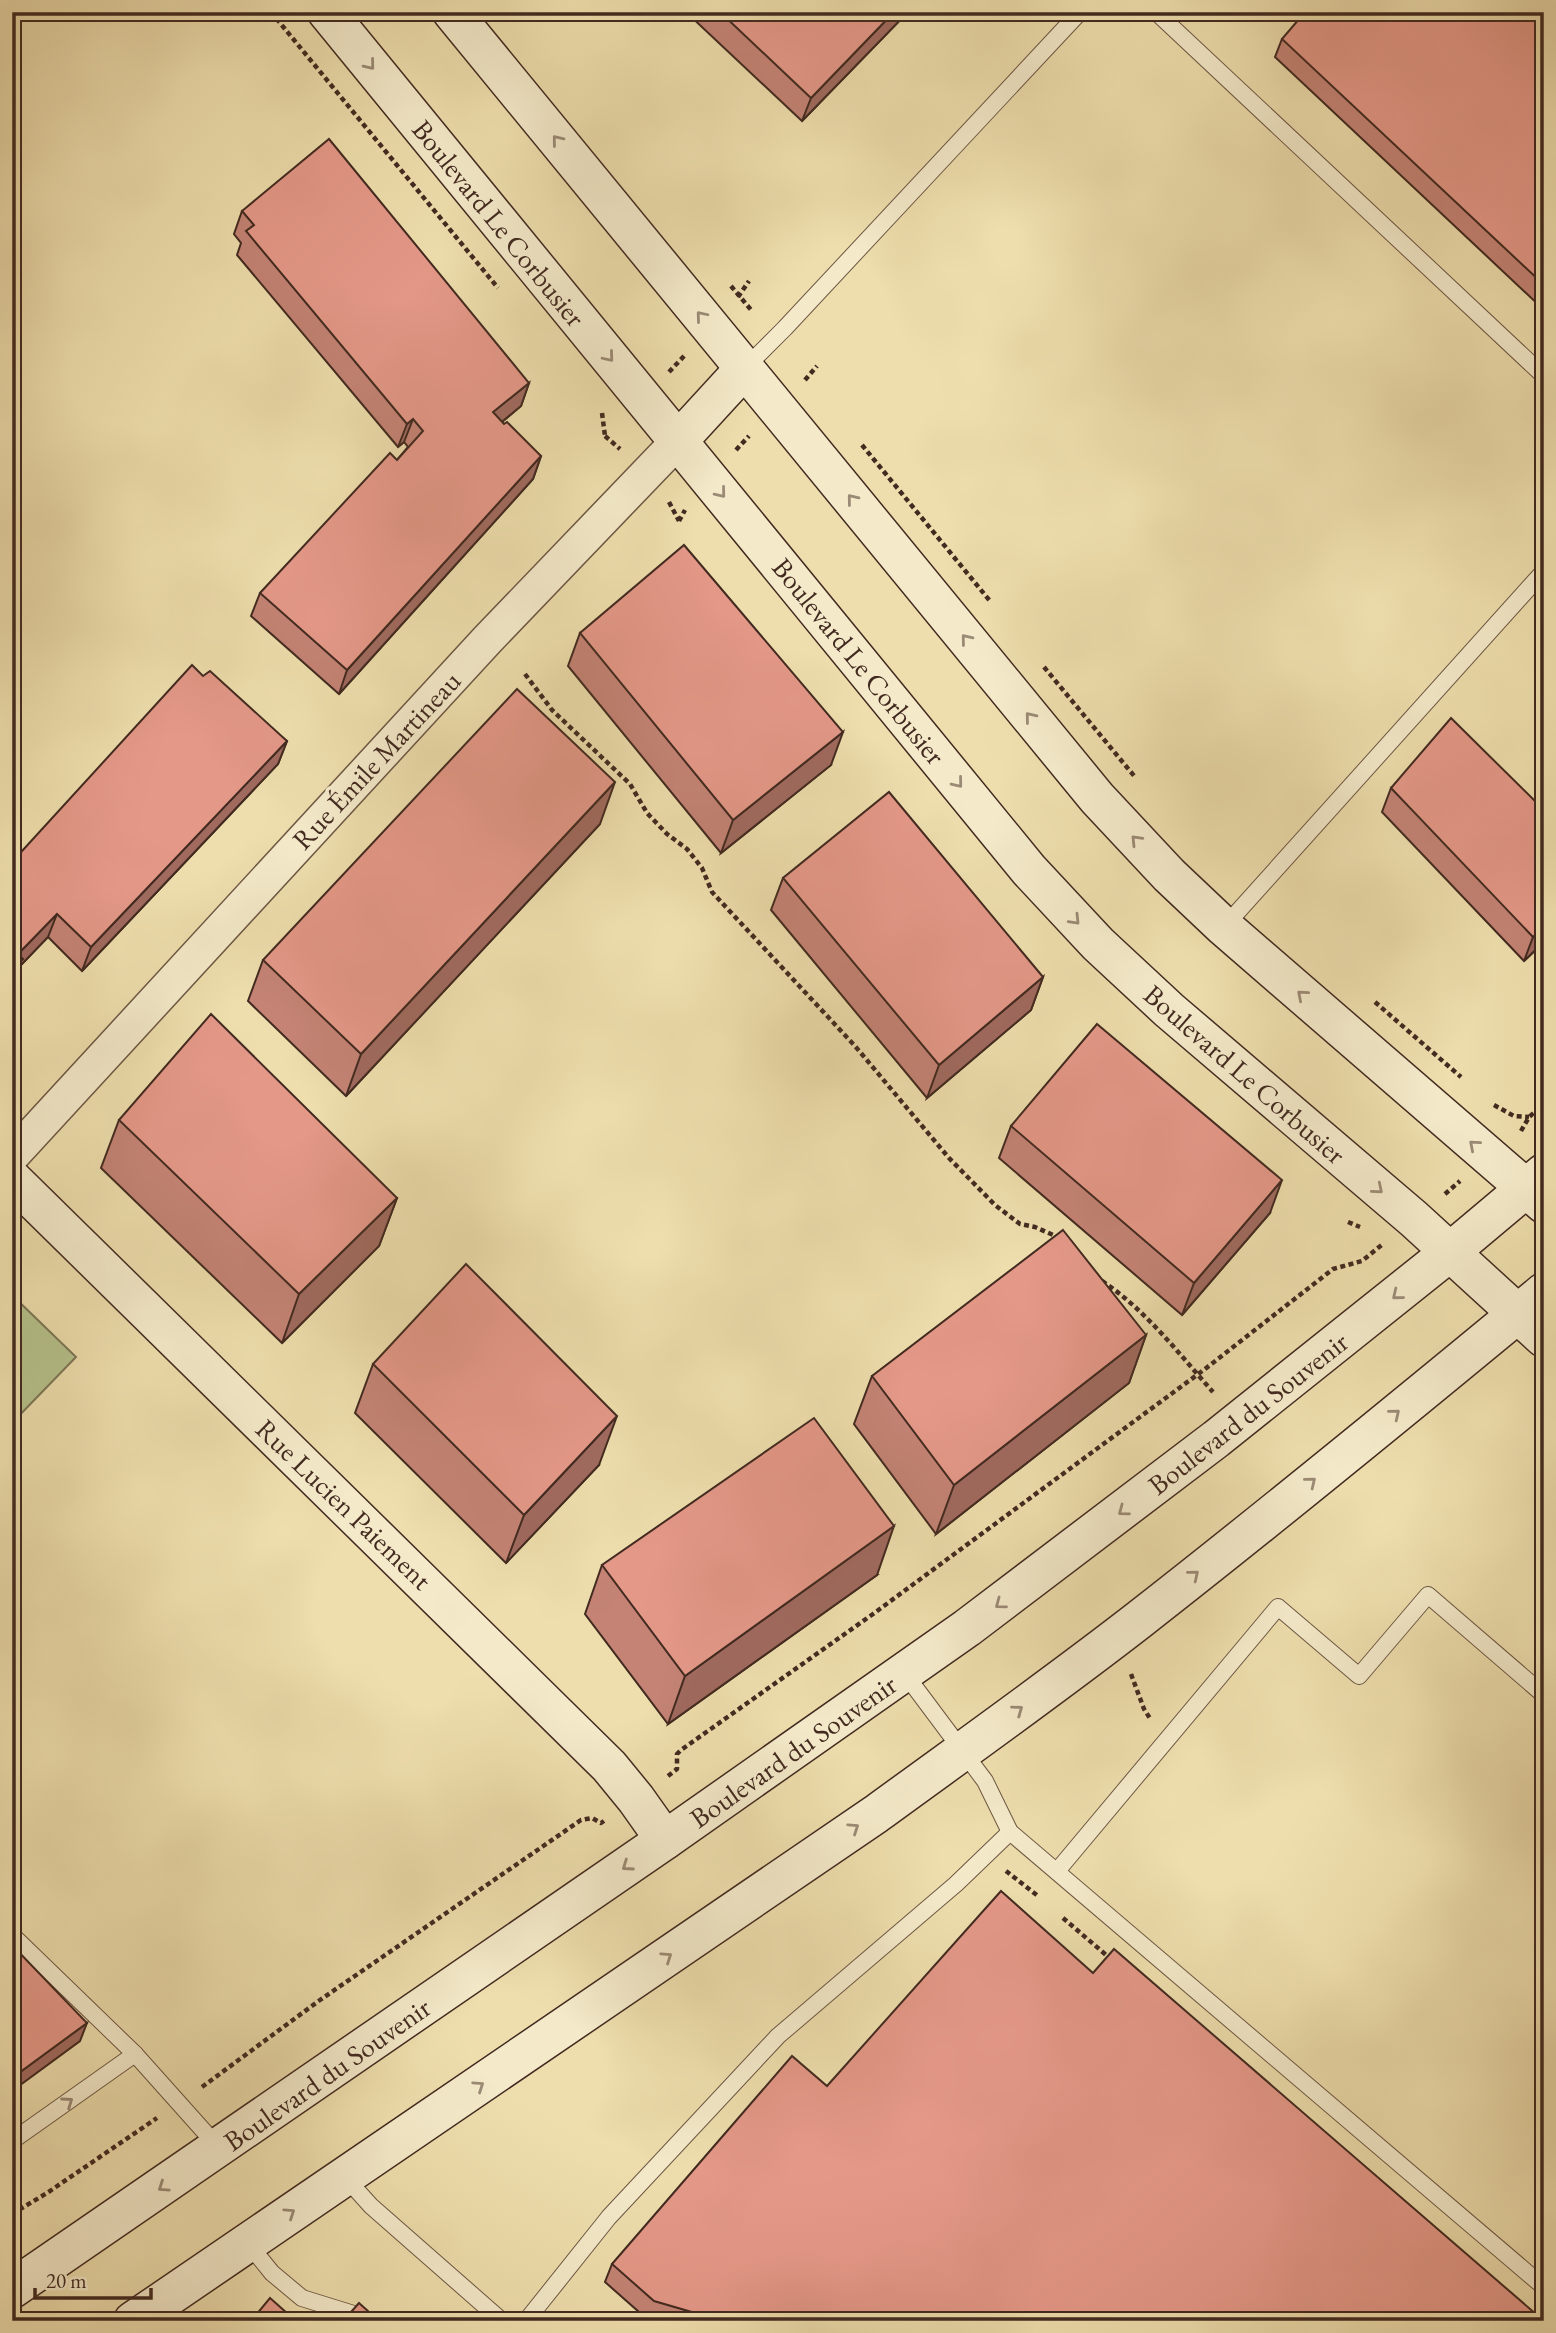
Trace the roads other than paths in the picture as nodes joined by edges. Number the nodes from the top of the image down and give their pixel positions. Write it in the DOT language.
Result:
graph roads {
  1 [pos="327,12"];
  2 [pos="452,12"];
  3 [pos="1080,12"];
  4 [pos="1156,12"];
  5 [pos="744,368"];
  6 [pos="1544,376"];
  7 [pos="678,440"];
  8 [pos="1544,571"];
  9 [pos="1224,927"];
  10 [pos="12,1156"];
  11 [pos="12,1179"];
  12 [pos="1539,1196"];
  13 [pos="1450,1252"];
  14 [pos="1531,1304"];
  15 [pos="905,1674"];
  16 [pos="1544,1695"];
  17 [pos="963,1750"];
  18 [pos="1010,1832"];
  19 [pos="666,1840"];
  20 [pos="1057,1871"];
  21 [pos="12,1936"];
  22 [pos="135,2054"];
  23 [pos="12,2141"];
  24 [pos="219,2148"];
  25 [pos="344,2176"];
  26 [pos="247,2242"];
  27 [pos="1544,2287"];
  28 [pos="12,2289"];
  29 [pos="133,2321"];
  30 [pos="366,2321"];
  31 [pos="502,2321"];
  32 [pos="526,2321"];
  1 -- 7 [label="street, Boulevard Le Corbusier, one-way"];
  5 -- 2 [label="street, one-way"];
  3 -- 5 [label="lane"];
  4 -- 6 [label="lane"];
  5 -- 7 [label="street, Rue Émile Martineau"];
  9 -- 5 [label="street, one-way"];
  7 -- 10 [label="street, Rue Émile Martineau"];
  7 -- 13 [label="street, Boulevard Le Corbusier, one-way"];
  8 -- 9 [label="lane"];
  12 -- 9 [label="street, one-way"];
  11 -- 19 [label="street, Rue Lucien Paiement"];
  12 -- 13 [label="street, Boulevard du Souvenir"];
  13 -- 14 [label="street, Boulevard Le Corbusier"];
  13 -- 15 [label="street, Boulevard du Souvenir, one-way"];
  17 -- 14 [label="street, one-way"];
  15 -- 17 [label="lane"];
  15 -- 19 [label="street, Boulevard du Souvenir"];
  16 -- 20 [label="lane"];
  17 -- 18 [label="lane"];
  25 -- 17 [label="street, one-way"];
  18 -- 20 [label="lane"];
  18 -- 32 [label="lane"];
  19 -- 24 [label="street, Boulevard du Souvenir, one-way"];
  20 -- 27 [label="lane"];
  21 -- 22 [label="lane"];
  23 -- 22 [label="lane, one-way"];
  22 -- 24 [label="lane"];
  24 -- 28 [label="street, Boulevard du Souvenir, one-way"];
  26 -- 25 [label="street, one-way"];
  25 -- 31 [label="lane"];
  26 -- 29 [label="street"];
  26 -- 30 [label="lane"];
}
